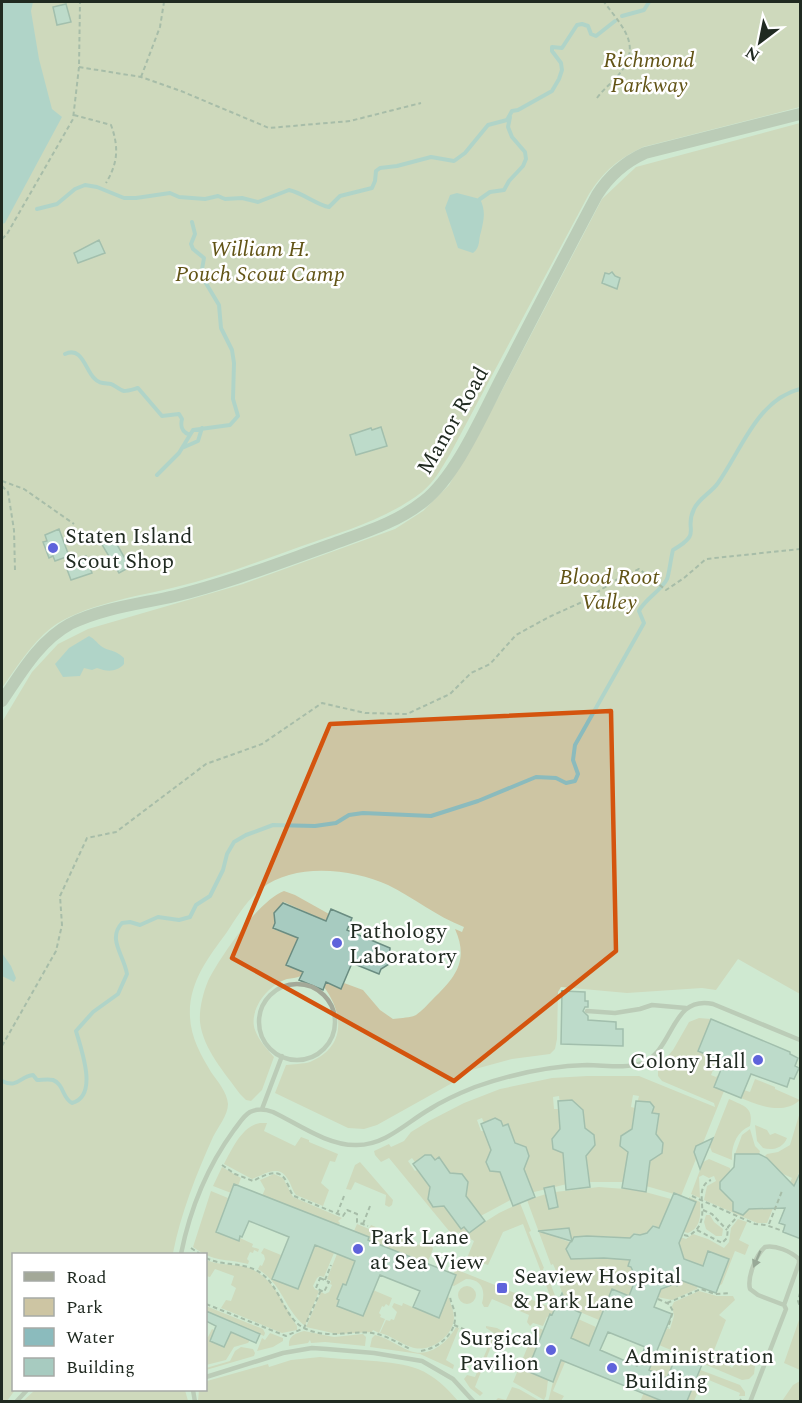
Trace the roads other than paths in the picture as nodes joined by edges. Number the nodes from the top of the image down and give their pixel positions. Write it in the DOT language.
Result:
graph roads {
  1 [pos="801,114"];
  2 [pos="2,701"];
  3 [pos="686,1008"];
  4 [pos="587,1011"];
  5 [pos="801,1040"];
  6 [pos="282,1056"];
  7 [pos="262,1109"];
  8 [pos="181,1253"];
  9 [pos="784,1305"];
  10 [pos="207,1377"];
  11 [pos="474,1401"];
  12 [pos="750,1401"];
  1 -- 2 [label="street, Manor Road"];
  3 -- 4 [label="lane"];
  3 -- 5 [label="lane"];
  3 -- 7 [label="lane"];
  6 -- 6 [label="lane"];
  6 -- 7 [label="lane"];
  7 -- 8 [label="lane"];
  9 -- 9 [label="lane, one-way"];
  9 -- 12 [label="lane"];
  10 -- 11 [label="lane"];
}
